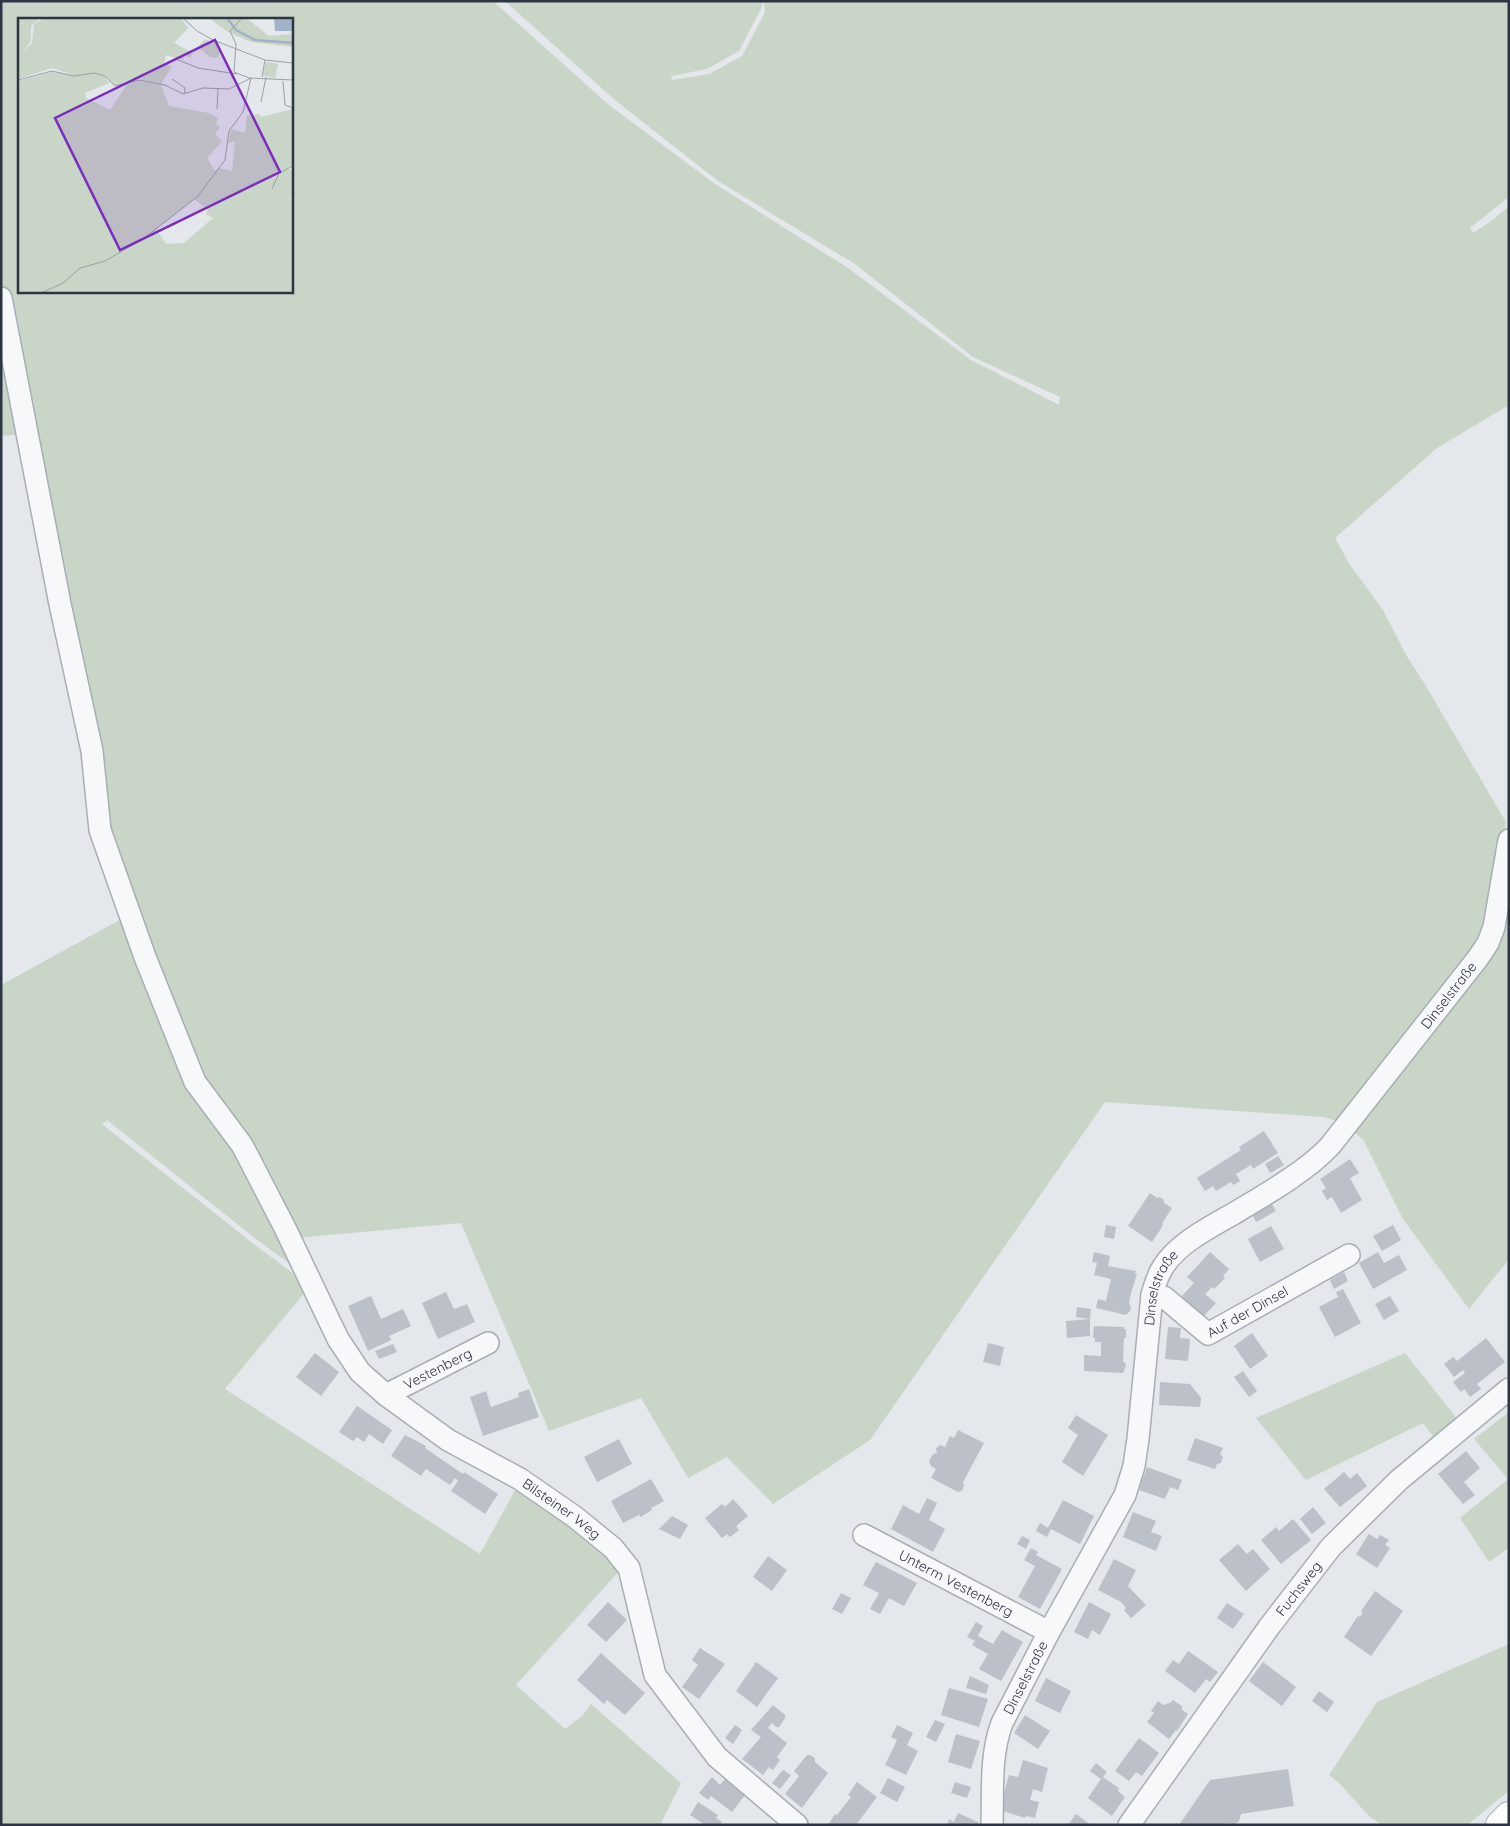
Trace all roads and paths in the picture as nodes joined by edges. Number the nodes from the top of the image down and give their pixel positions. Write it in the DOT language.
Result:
graph roads {
  1 [pos="1,298"];
  2 [pos="1507,849"];
  3 [pos="1349,1256"];
  4 [pos="1152,1296"];
  5 [pos="488,1342"];
  6 [pos="1509,1389"];
  7 [pos="386,1396"];
  8 [pos="864,1535"];
  9 [pos="1049,1632"];
  10 [pos="1509,1816"];
  11 [pos="797,1825"];
  12 [pos="992,1825"];
  13 [pos="1129,1825"];
  14 [pos="1500,1825"];
  1 -- 7 [label="street, Bilsteiner Weg"];
  2 -- 4 [label="street, Dinselstraße"];
  3 -- 4 [label="street, Auf der Dinsel"];
  4 -- 9 [label="street, Dinselstraße"];
  5 -- 7 [label="street, Vestenberg"];
  6 -- 13 [label="street, Fuchsweg"];
  7 -- 11 [label="street, Bilsteiner Weg"];
  8 -- 9 [label="street, Unterm Vestenberg"];
  9 -- 12 [label="street, Dinselstraße"];
  10 -- 14 [label="main road"];
}
